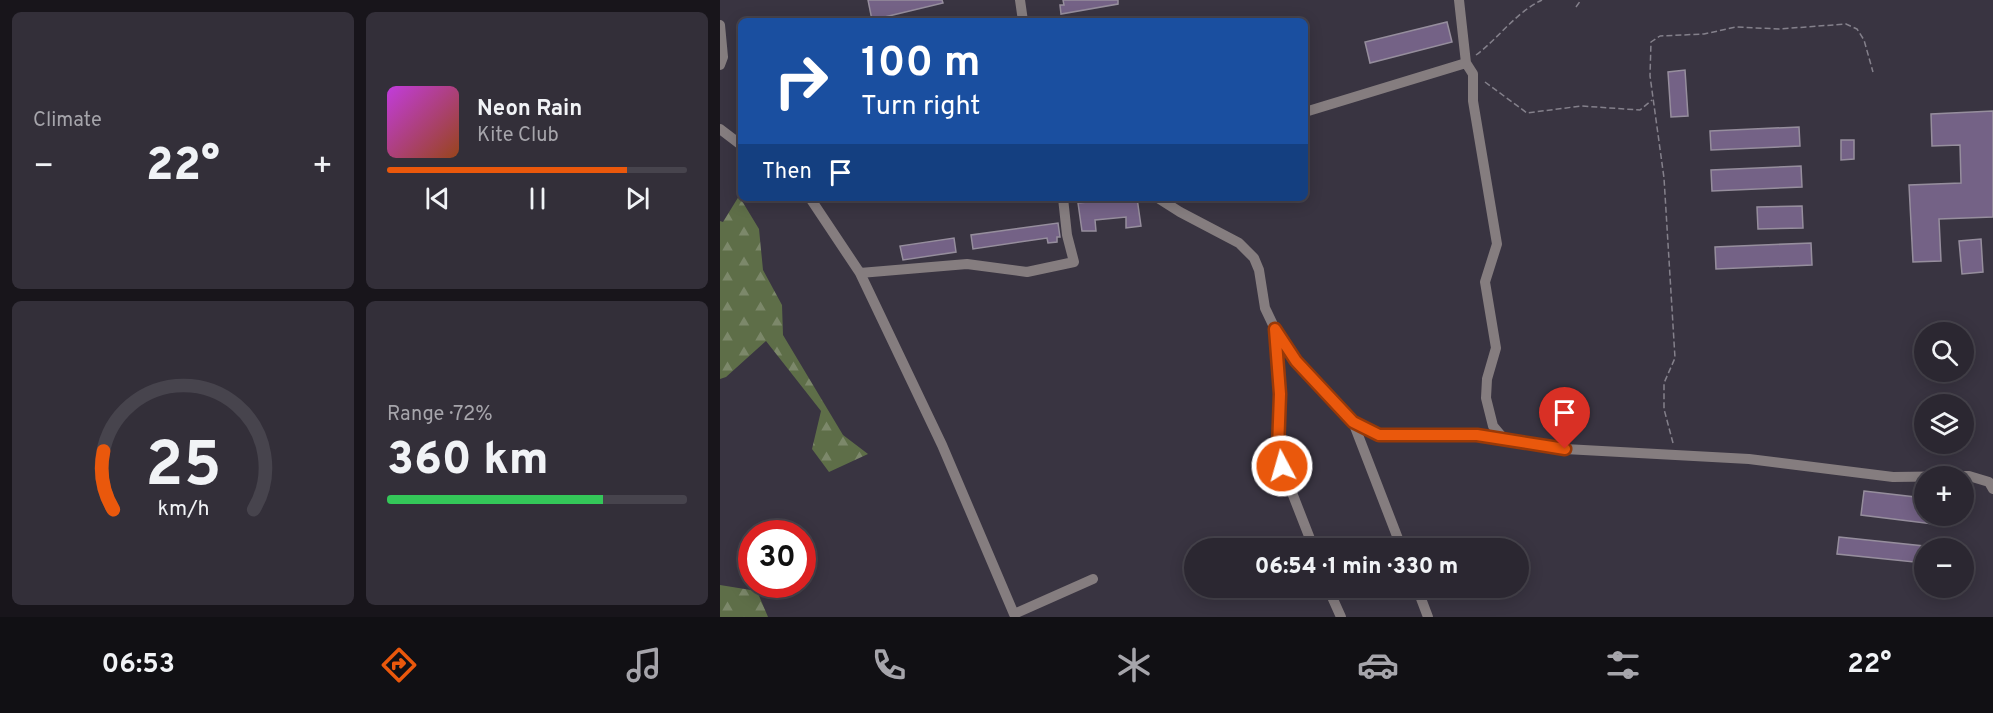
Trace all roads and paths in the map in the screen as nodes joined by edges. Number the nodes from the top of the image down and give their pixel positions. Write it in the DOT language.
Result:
graph roads {
  1 [pos="1020,0"];
  2 [pos="1459,0"];
  3 [pos="1542,0"];
  4 [pos="1581,0"];
  5 [pos="1576,7"];
  6 [pos="1023,18"];
  7 [pos="720,25"];
  8 [pos="1466,63"];
  9 [pos="720,65"];
  10 [pos="1873,72"];
  11 [pos="1473,74"];
  12 [pos="1653,100"];
  13 [pos="1308,111"];
  14 [pos="720,129"];
  15 [pos="738,143"];
  16 [pos="812,201"];
  17 [pos="1063,201"];
  18 [pos="1163,201"];
  19 [pos="860,273"];
  20 [pos="1275,329"];
  21 [pos="1353,422"];
  22 [pos="1504,439"];
  23 [pos="1679,456"];
  24 [pos="1993,489"];
  25 [pos="1310,538"];
  26 [pos="1398,538"];
  27 [pos="1092,579"];
  28 [pos="1332,598"];
  29 [pos="1421,598"];
  30 [pos="1341,617"];
  31 [pos="1428,617"];
  1 -- 6 [label="street"];
  2 -- 8 [label="street"];
  3 -- 8 [label="path"];
  4 -- 5 [label="path"];
  7 -- 9 [label="street"];
  8 -- 11 [label="street"];
  8 -- 13 [label="street"];
  10 -- 12 [label="path"];
  11 -- 12 [label="path"];
  11 -- 22 [label="street"];
  12 -- 23 [label="path"];
  14 -- 15 [label="street"];
  16 -- 19 [label="street"];
  17 -- 19 [label="street"];
  18 -- 20 [label="street"];
  19 -- 27 [label="street"];
  20 -- 21 [label="street"];
  20 -- 25 [label="street"];
  21 -- 22 [label="street"];
  21 -- 26 [label="street"];
  22 -- 23 [label="street"];
  23 -- 24 [label="street"];
  28 -- 30 [label="street"];
  29 -- 31 [label="street"];
}
